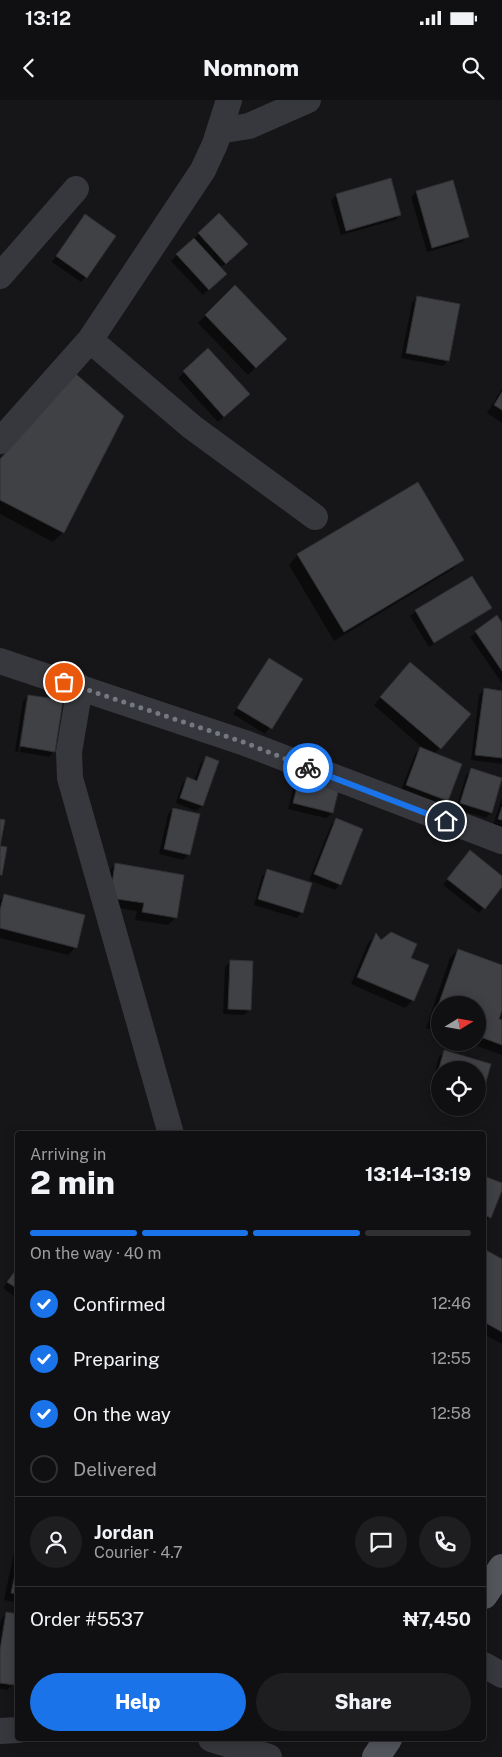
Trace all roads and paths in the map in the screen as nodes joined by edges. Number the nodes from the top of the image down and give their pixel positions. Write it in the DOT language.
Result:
graph roads {
  1 [pos="229,100"];
  2 [pos="308,100"];
  3 [pos="219,131"];
  4 [pos="76,189"];
  5 [pos="0,276"];
  6 [pos="90,340"];
  7 [pos="0,441"];
  8 [pos="315,517"];
  9 [pos="0,661"];
  10 [pos="80,687"];
  11 [pos="502,841"];
  12 [pos="170,1131"];
  13 [pos="502,1568"];
  14 [pos="486,1593"];
  15 [pos="486,1666"];
  16 [pos="502,1675"];
  17 [pos="0,1730"];
  18 [pos="15,1730"];
  19 [pos="217,1741"];
  20 [pos="387,1741"];
  21 [pos="269,1757"];
  22 [pos="376,1757"];
  1 -- 3 [label="street"];
  2 -- 3 [label="street"];
  3 -- 6 [label="street"];
  4 -- 5 [label="street"];
  6 -- 7 [label="street"];
  6 -- 8 [label="street"];
  9 -- 10 [label="street"];
  10 -- 11 [label="street"];
  10 -- 12 [label="street"];
  13 -- 14 [label="main road"];
  15 -- 16 [label="street"];
  17 -- 18 [label="street"];
  19 -- 21 [label="street"];
  20 -- 22 [label="main road"];
}
